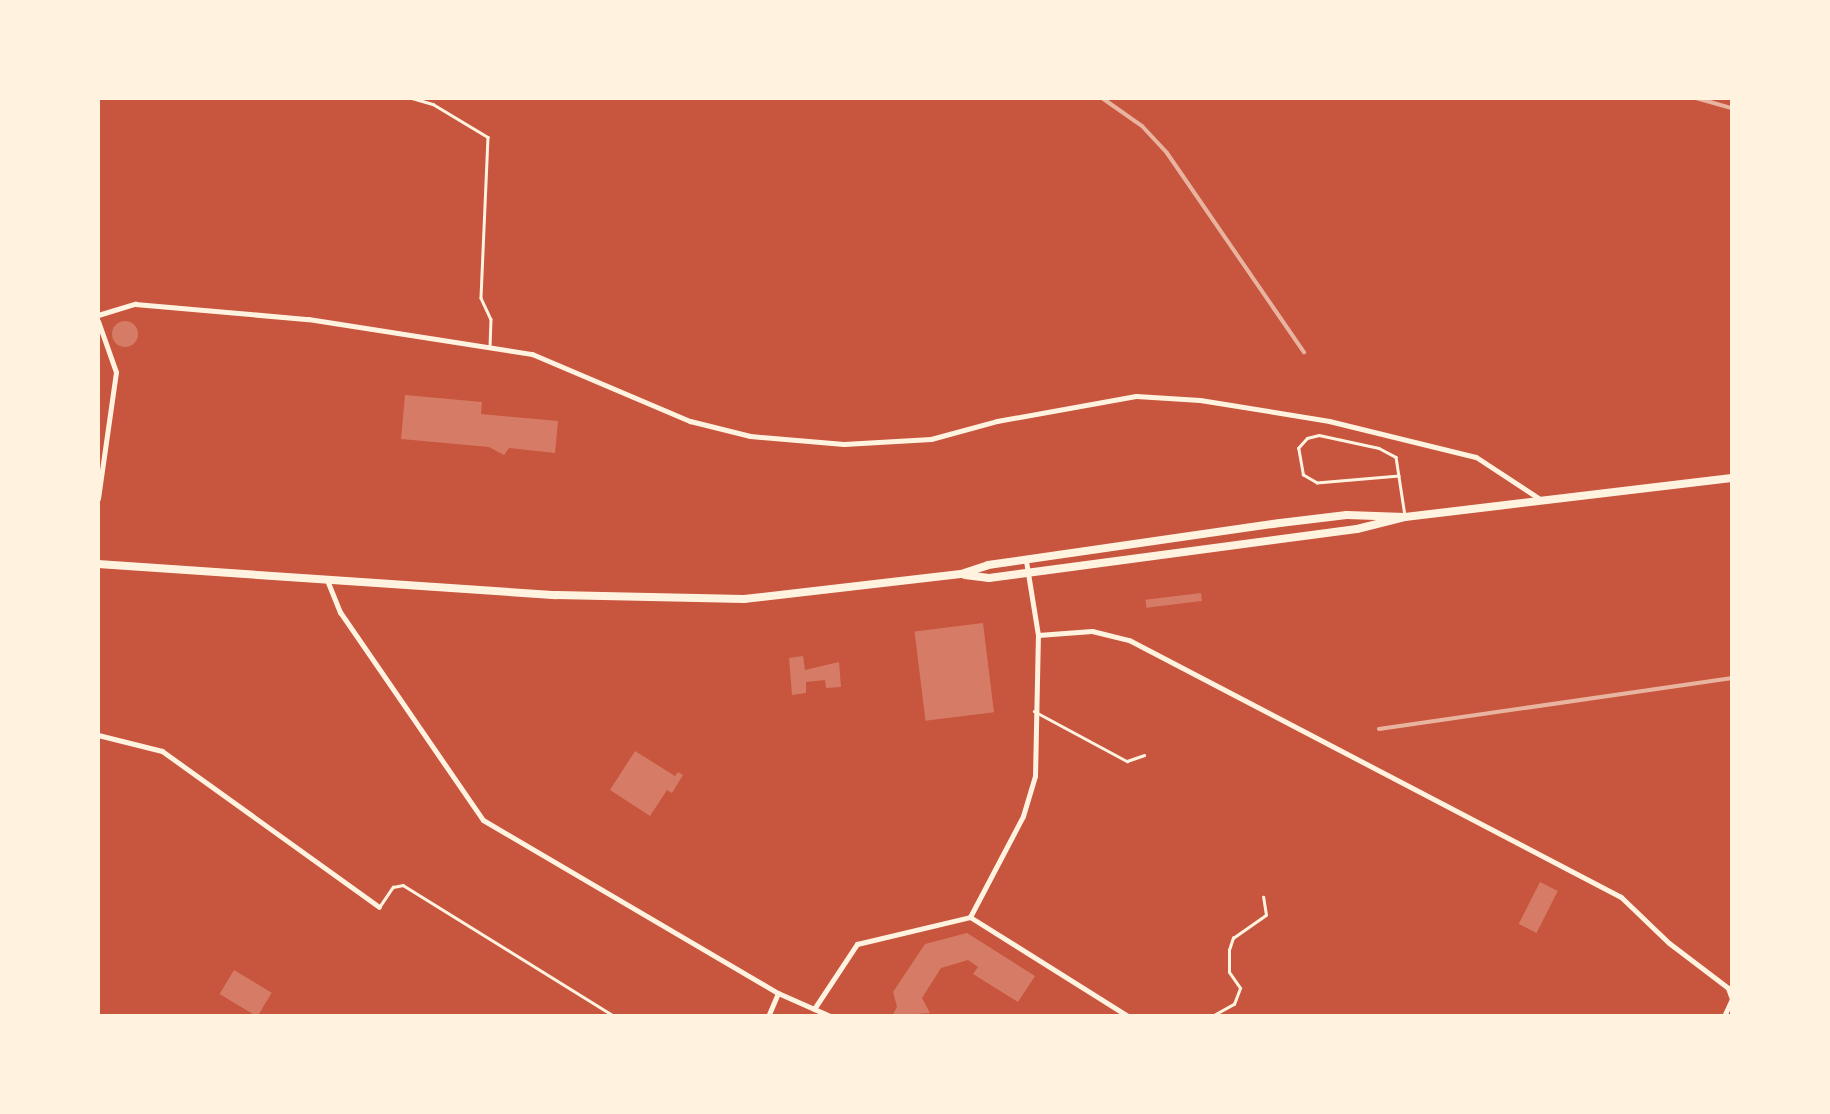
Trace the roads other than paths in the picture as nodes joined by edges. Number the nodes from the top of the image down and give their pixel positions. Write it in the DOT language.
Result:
graph roads {
  1 [pos="412,98"];
  2 [pos="98,318"];
  3 [pos="490,346"];
  4 [pos="1399,476"];
  5 [pos="1732,478"];
  6 [pos="98,499"];
  7 [pos="1545,502"];
  8 [pos="1405,517"];
  9 [pos="1026,560"];
  10 [pos="98,564"];
  11 [pos="1028,572"];
  12 [pos="961,574"];
  13 [pos="327,580"];
  14 [pos="1038,634"];
  15 [pos="1034,711"];
  16 [pos="98,735"];
  17 [pos="1144,754"];
  18 [pos="379,907"];
  19 [pos="970,917"];
  20 [pos="778,993"];
  21 [pos="1732,994"];
  22 [pos="814,1008"];
  23 [pos="614,1016"];
  24 [pos="768,1016"];
  25 [pos="830,1016"];
  26 [pos="1128,1016"];
  27 [pos="1724,1016"];
  1 -- 3 [label="lane"];
  2 -- 3 [label="street"];
  2 -- 6 [label="street"];
  3 -- 7 [label="street"];
  4 -- 4 [label="lane"];
  4 -- 8 [label="lane"];
  5 -- 7 [label="main road"];
  7 -- 8 [label="main road"];
  8 -- 9 [label="main road"];
  8 -- 11 [label="main road"];
  9 -- 11 [label="street"];
  9 -- 12 [label="main road"];
  10 -- 13 [label="main road"];
  11 -- 12 [label="main road"];
  11 -- 14 [label="street"];
  12 -- 13 [label="main road"];
  13 -- 20 [label="street"];
  14 -- 15 [label="street"];
  14 -- 21 [label="street"];
  15 -- 17 [label="lane"];
  15 -- 19 [label="street"];
  16 -- 18 [label="street"];
  18 -- 23 [label="lane"];
  19 -- 22 [label="street"];
  19 -- 26 [label="street"];
  20 -- 22 [label="street"];
  20 -- 24 [label="street"];
  21 -- 27 [label="street"];
  22 -- 25 [label="street"];
}
